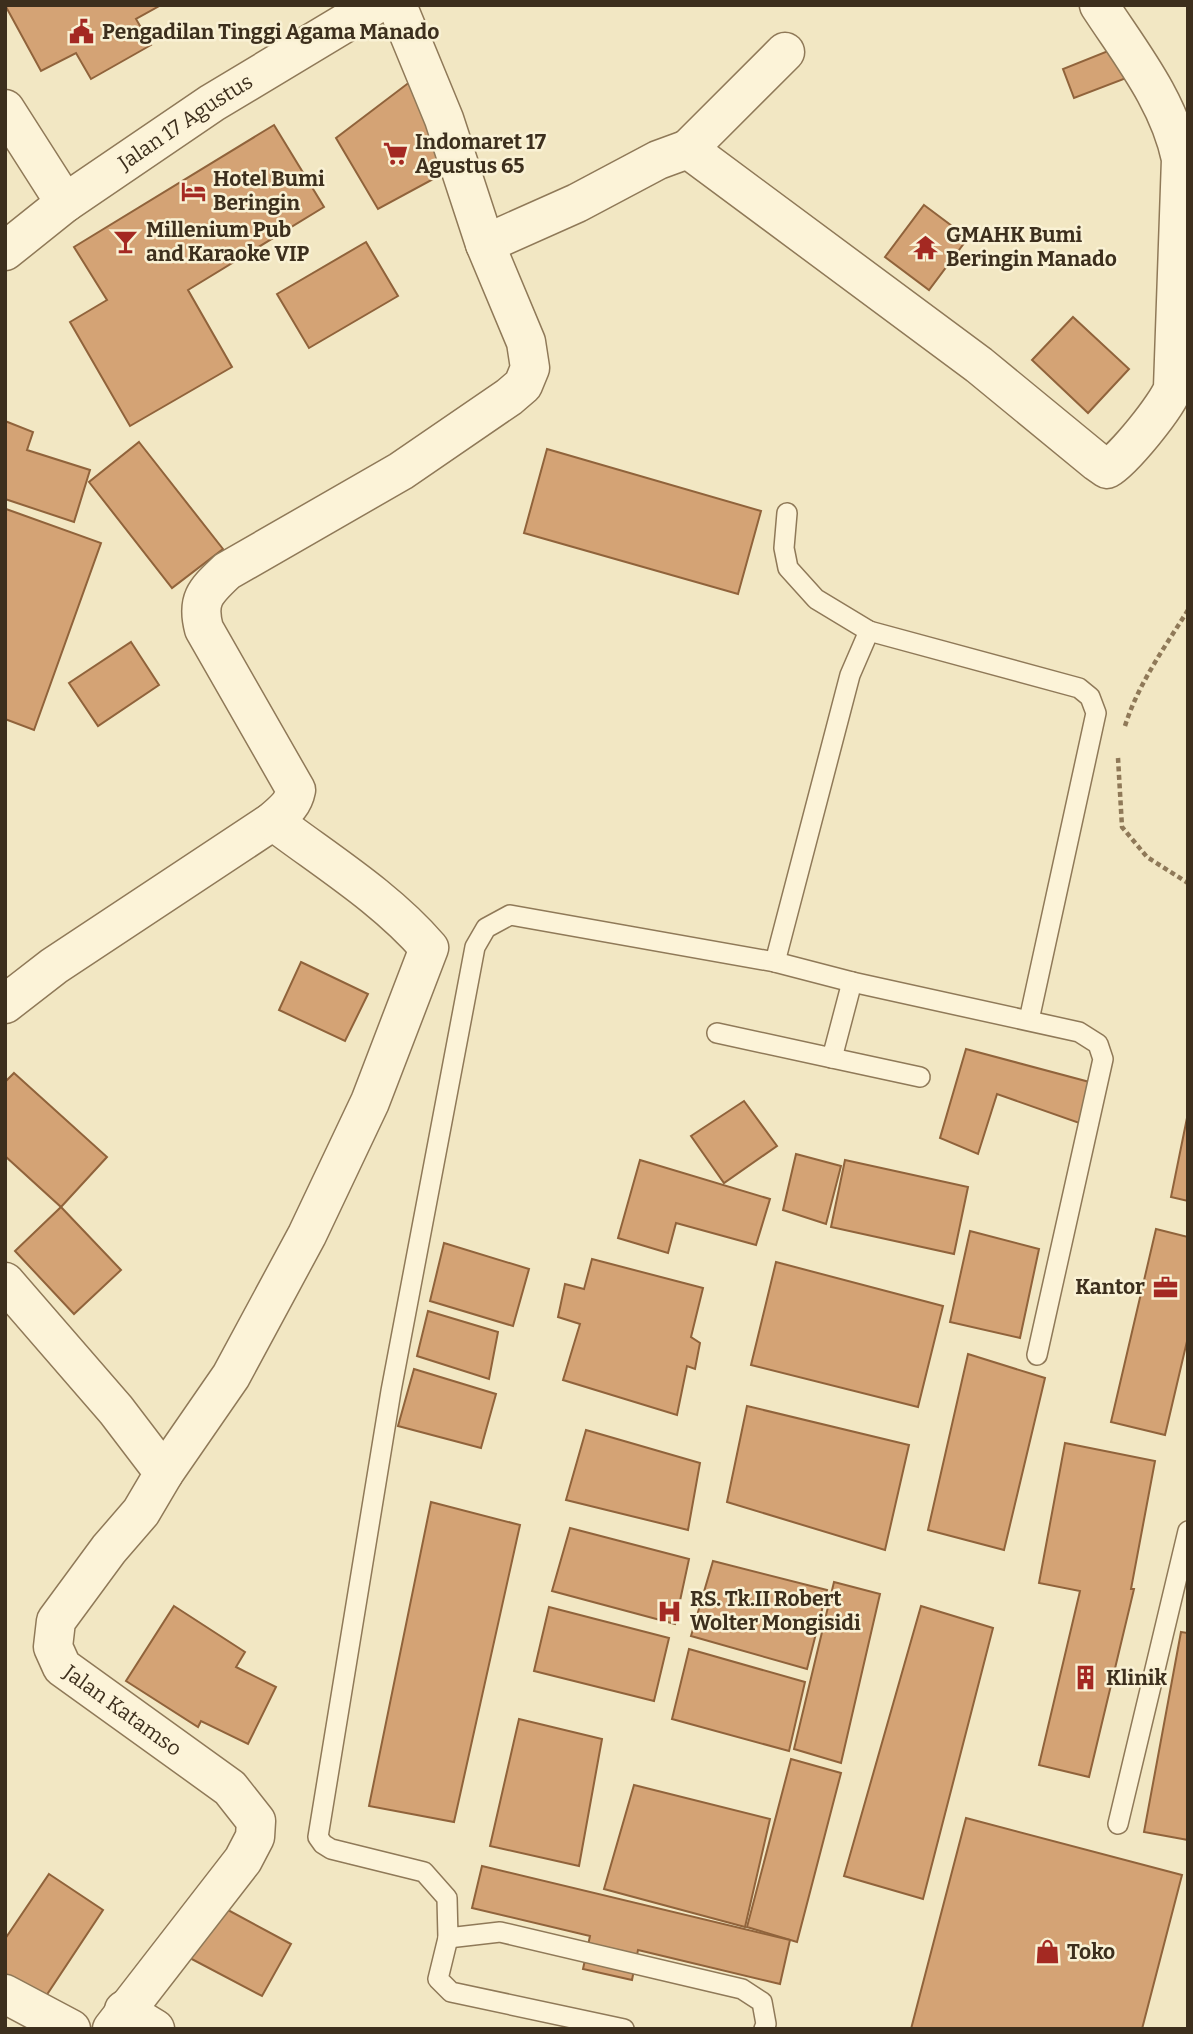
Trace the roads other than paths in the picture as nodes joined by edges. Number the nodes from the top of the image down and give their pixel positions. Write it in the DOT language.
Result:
graph roads {
  1 [pos="375,5"];
  2 [pos="397,5"];
  3 [pos="1099,5"];
  4 [pos="785,52"];
  5 [pos="5,109"];
  6 [pos="688,149"];
  7 [pos="65,204"];
  8 [pos="485,244"];
  9 [pos="5,251"];
  10 [pos="786,513"];
  11 [pos="869,631"];
  12 [pos="274,821"];
  13 [pos="775,962"];
  14 [pos="852,982"];
  15 [pos="5,1004"];
  16 [pos="1029,1020"];
  17 [pos="717,1032"];
  18 [pos="832,1058"];
  19 [pos="920,1077"];
  20 [pos="5,1282"];
  21 [pos="1037,1355"];
  22 [pos="164,1473"];
  23 [pos="1187,1535"];
  24 [pos="1118,1824"];
  25 [pos="448,1938"];
  26 [pos="5,1994"];
  27 [pos="130,2023"];
  28 [pos="71,2029"];
  29 [pos="624,2029"];
  30 [pos="764,2029"];
  1 -- 7 [label="street, Jalan 17 Agustus"];
  2 -- 8 [label="street"];
  3 -- 6 [label="street"];
  4 -- 6 [label="street"];
  5 -- 7 [label="street"];
  6 -- 8 [label="street"];
  7 -- 9 [label="street, Jalan 17 Agustus"];
  8 -- 12 [label="street"];
  10 -- 11 [label="lane"];
  11 -- 13 [label="lane"];
  11 -- 16 [label="lane"];
  12 -- 15 [label="street"];
  12 -- 22 [label="street, Jalan Katamso"];
  13 -- 14 [label="lane"];
  13 -- 25 [label="lane"];
  14 -- 16 [label="lane"];
  14 -- 18 [label="lane"];
  16 -- 21 [label="lane"];
  17 -- 18 [label="lane"];
  18 -- 19 [label="lane"];
  20 -- 22 [label="street"];
  22 -- 27 [label="street, Jalan Katamso"];
  23 -- 24 [label="lane"];
  25 -- 29 [label="lane"];
  25 -- 30 [label="lane"];
  26 -- 28 [label="street"];
}
